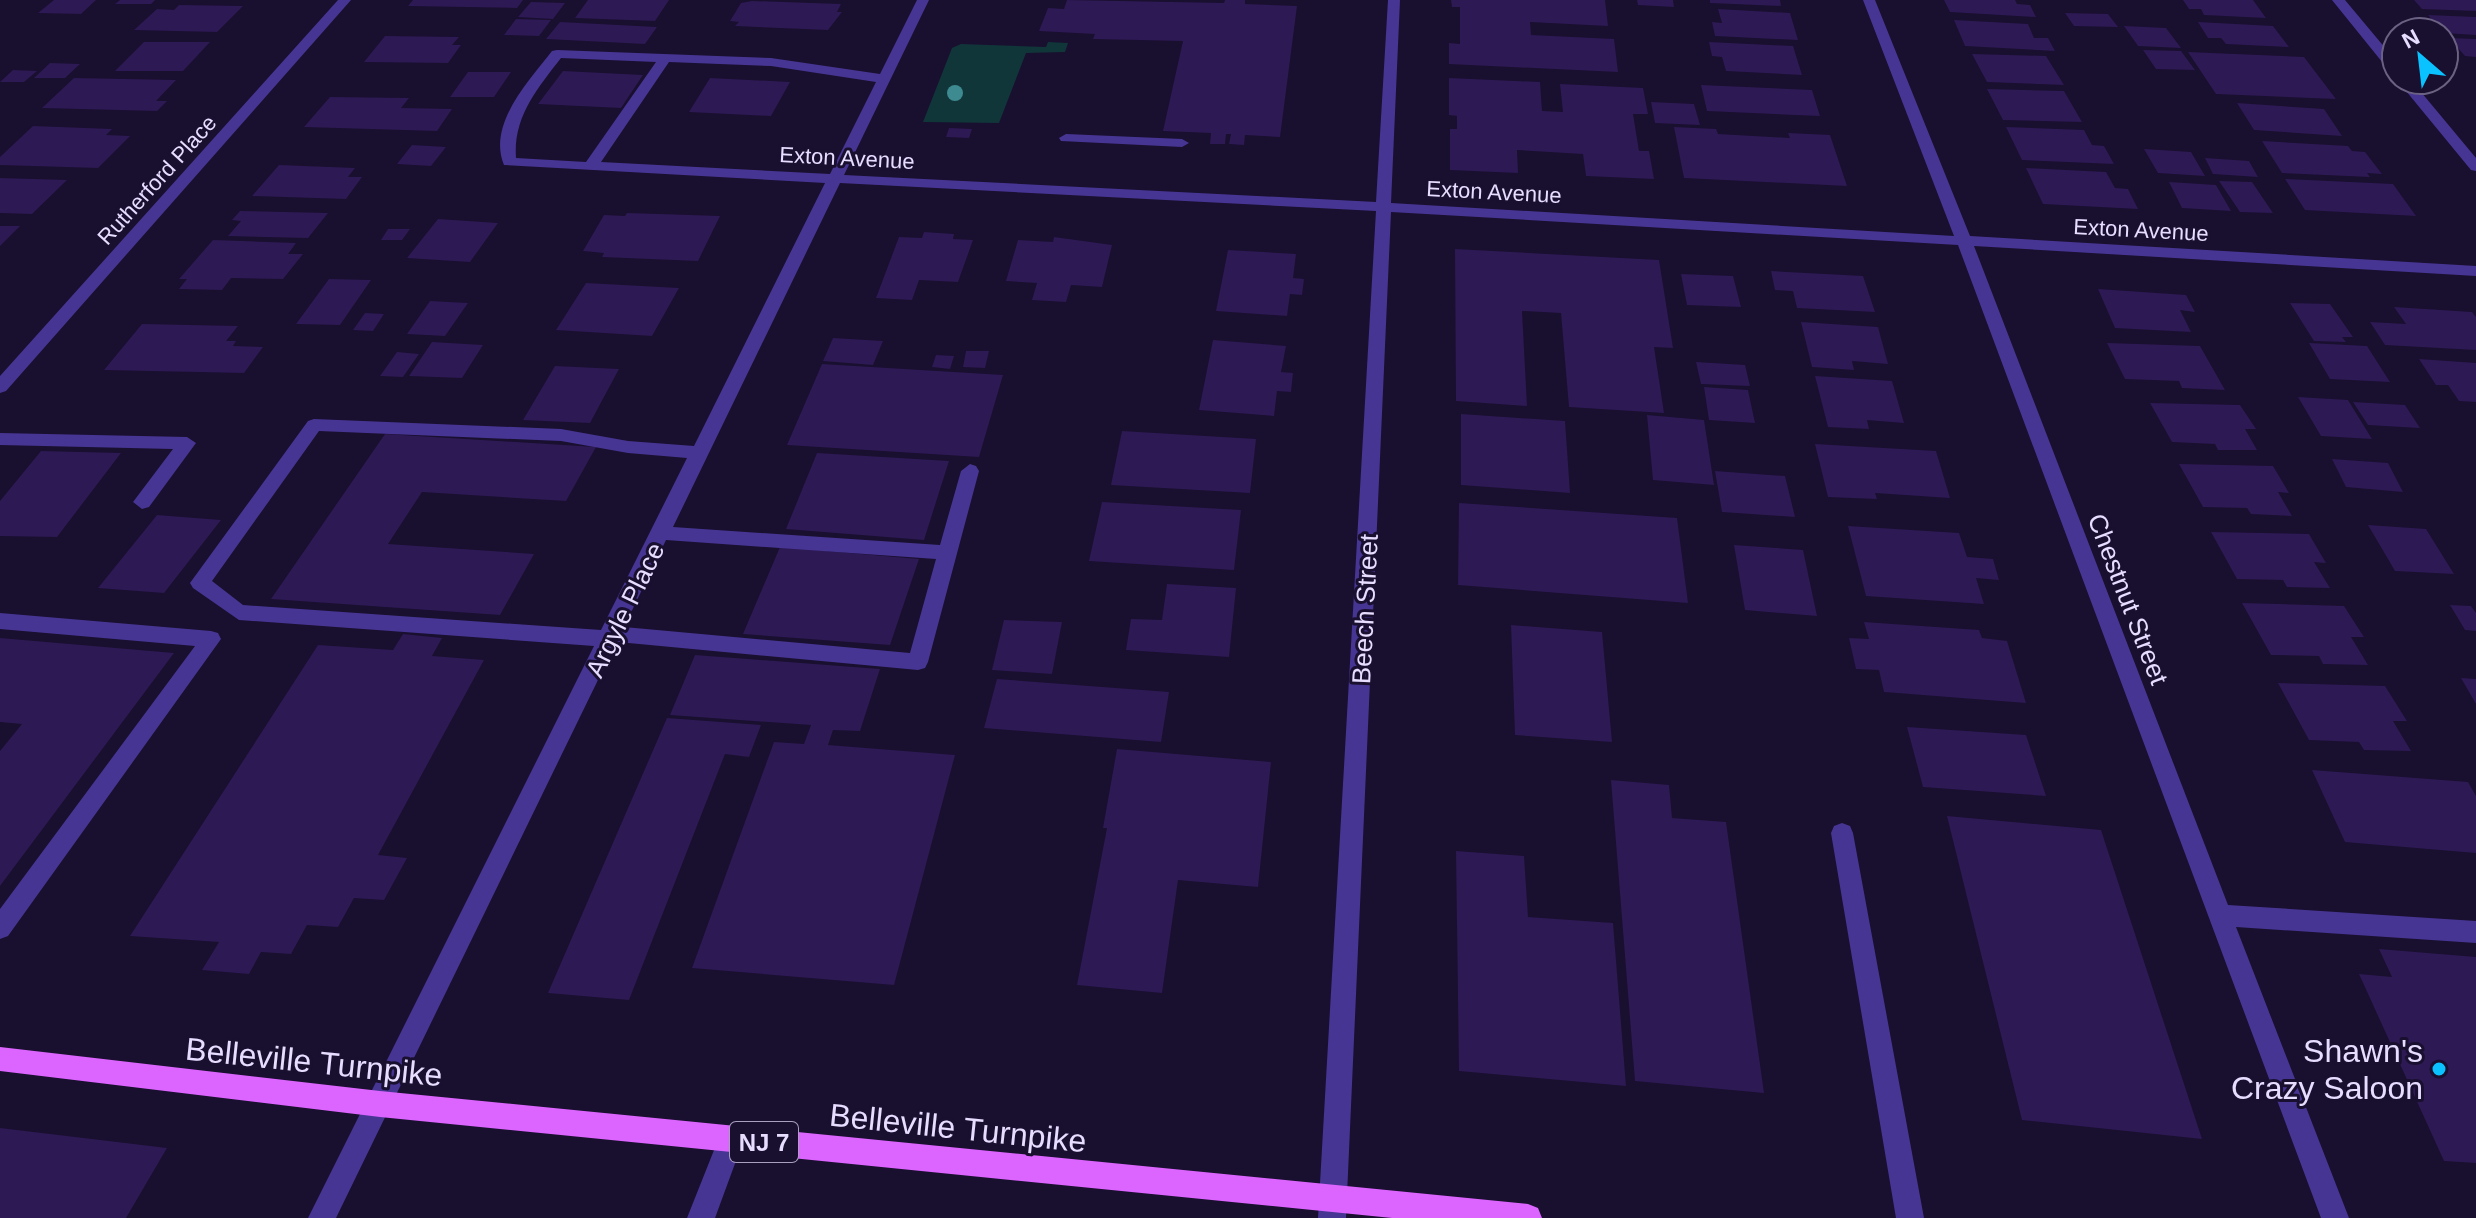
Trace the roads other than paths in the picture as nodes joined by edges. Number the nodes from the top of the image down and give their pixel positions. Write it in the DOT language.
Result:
graph roads {
  1 [pos="345,0"];
  2 [pos="923,0"];
  3 [pos="1394,0"];
  4 [pos="1869,0"];
  5 [pos="2338,0"];
  6 [pos="2380,51"];
  7 [pos="667,56"];
  8 [pos="885,79"];
  9 [pos="2417,96"];
  10 [pos="1066,138"];
  11 [pos="1182,143"];
  12 [pos="590,167"];
  13 [pos="2476,167"];
  14 [pos="837,180"];
  15 [pos="1386,207"];
  16 [pos="1964,241"];
  17 [pos="2476,271"];
  18 [pos="0,387"];
  19 [pos="0,439"];
  20 [pos="702,453"];
  21 [pos="970,471"];
  22 [pos="142,502"];
  23 [pos="663,533"];
  24 [pos="947,553"];
  25 [pos="0,621"];
  26 [pos="611,636"];
  27 [pos="1842,833"];
  28 [pos="2219,915"];
  29 [pos="0,928"];
  30 [pos="2476,932"];
  31 [pos="0,1059"];
  32 [pos="380,1104"];
  33 [pos="731,1139"];
  34 [pos="1333,1209"];
  35 [pos="322,1218"];
  36 [pos="701,1218"];
  37 [pos="1528,1218"];
  38 [pos="1910,1218"];
  39 [pos="2335,1218"];
  1 -- 18 [label="street, Rutherford Place"];
  2 -- 8 [label="street, Argyle Place"];
  3 -- 15 [label="street, Beech Street"];
  4 -- 16 [label="street, Chestnut Street"];
  5 -- 6 [label="street"];
  7 -- 8 [label="street"];
  7 -- 12 [label="street"];
  7 -- 12 [label="street, Exton Avenue"];
  8 -- 14 [label="street, Argyle Place"];
  9 -- 13 [label="street"];
  10 -- 11 [label="street"];
  12 -- 14 [label="street, Exton Avenue"];
  14 -- 15 [label="street, Exton Avenue"];
  14 -- 20 [label="street, Argyle Place"];
  15 -- 16 [label="street, Exton Avenue"];
  15 -- 34 [label="street, Beech Street"];
  16 -- 17 [label="street, Exton Avenue"];
  16 -- 28 [label="street, Chestnut Street"];
  19 -- 22 [label="street"];
  20 -- 23 [label="street, Argyle Place"];
  20 -- 26 [label="street"];
  21 -- 24 [label="street"];
  23 -- 24 [label="street"];
  23 -- 26 [label="street, Argyle Place"];
  24 -- 26 [label="street"];
  25 -- 29 [label="street"];
  26 -- 32 [label="street, Argyle Place"];
  27 -- 38 [label="street"];
  28 -- 30 [label="street"];
  28 -- 39 [label="street, Chestnut Street"];
  31 -- 32 [label="main road, Belleville Turnpike / NJ 7"];
  32 -- 33 [label="main road, Belleville Turnpike / NJ 7"];
  32 -- 35 [label="street, Argyle Place"];
  33 -- 34 [label="main road, Belleville Turnpike / NJ 7"];
  33 -- 36 [label="street"];
  34 -- 37 [label="main road, Belleville Turnpike / NJ 7"];
}
